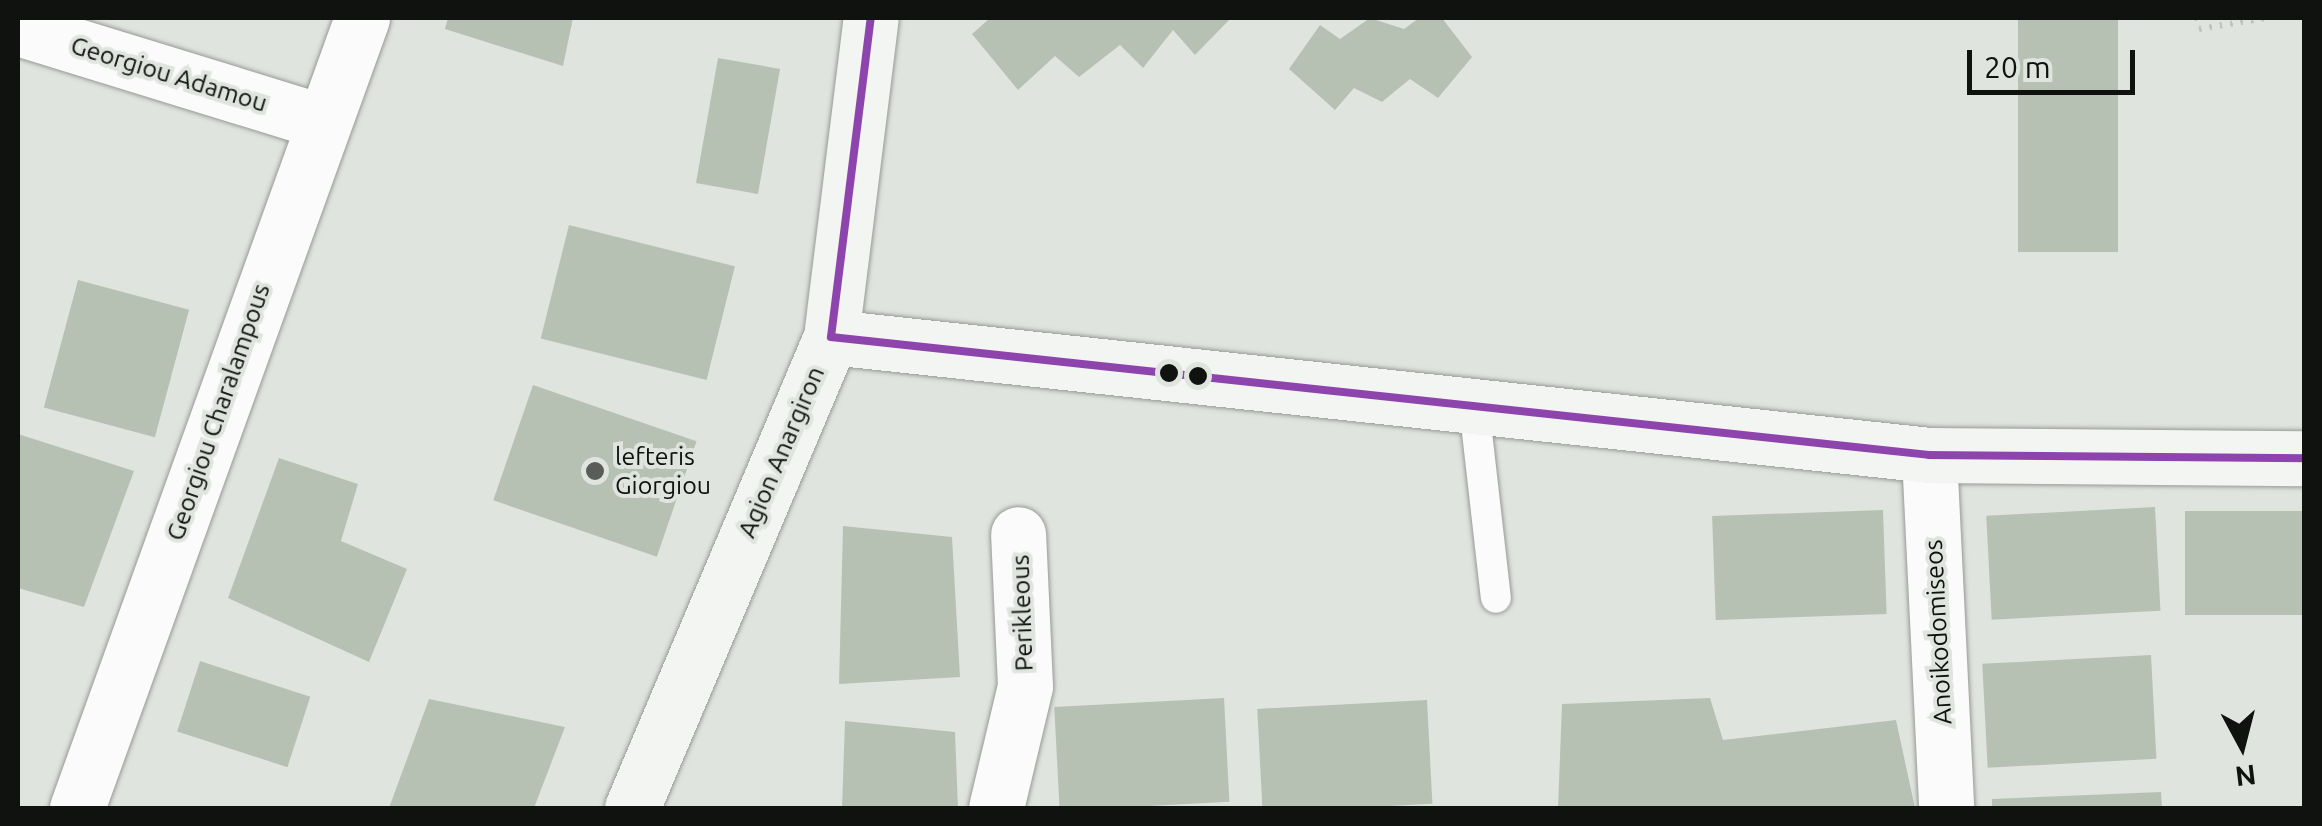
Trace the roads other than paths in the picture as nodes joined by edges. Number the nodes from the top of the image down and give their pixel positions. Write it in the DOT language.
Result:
graph roads {
  1 [pos="362,18"];
  2 [pos="871,18"];
  3 [pos="18,28"];
  4 [pos="320,121"];
  5 [pos="831,337"];
  6 [pos="1474,406"];
  7 [pos="1929,455"];
  8 [pos="2304,458"];
  9 [pos="1018,534"];
  10 [pos="1496,598"];
  11 [pos="78,808"];
  12 [pos="632,808"];
  13 [pos="996,808"];
  14 [pos="1946,808"];
  1 -- 4 [label="street, Georgiou Charalampous"];
  2 -- 5 [label="street, Agion Anargiron"];
  3 -- 4 [label="street, Georgiou Adamou"];
  4 -- 11 [label="street, Georgiou Charalampous"];
  5 -- 6 [label="street"];
  5 -- 12 [label="street, Agion Anargiron"];
  6 -- 7 [label="street"];
  6 -- 10 [label="lane"];
  7 -- 8 [label="street"];
  7 -- 14 [label="street, Anoikodomiseos"];
  9 -- 13 [label="street, Perikleous"];
}
